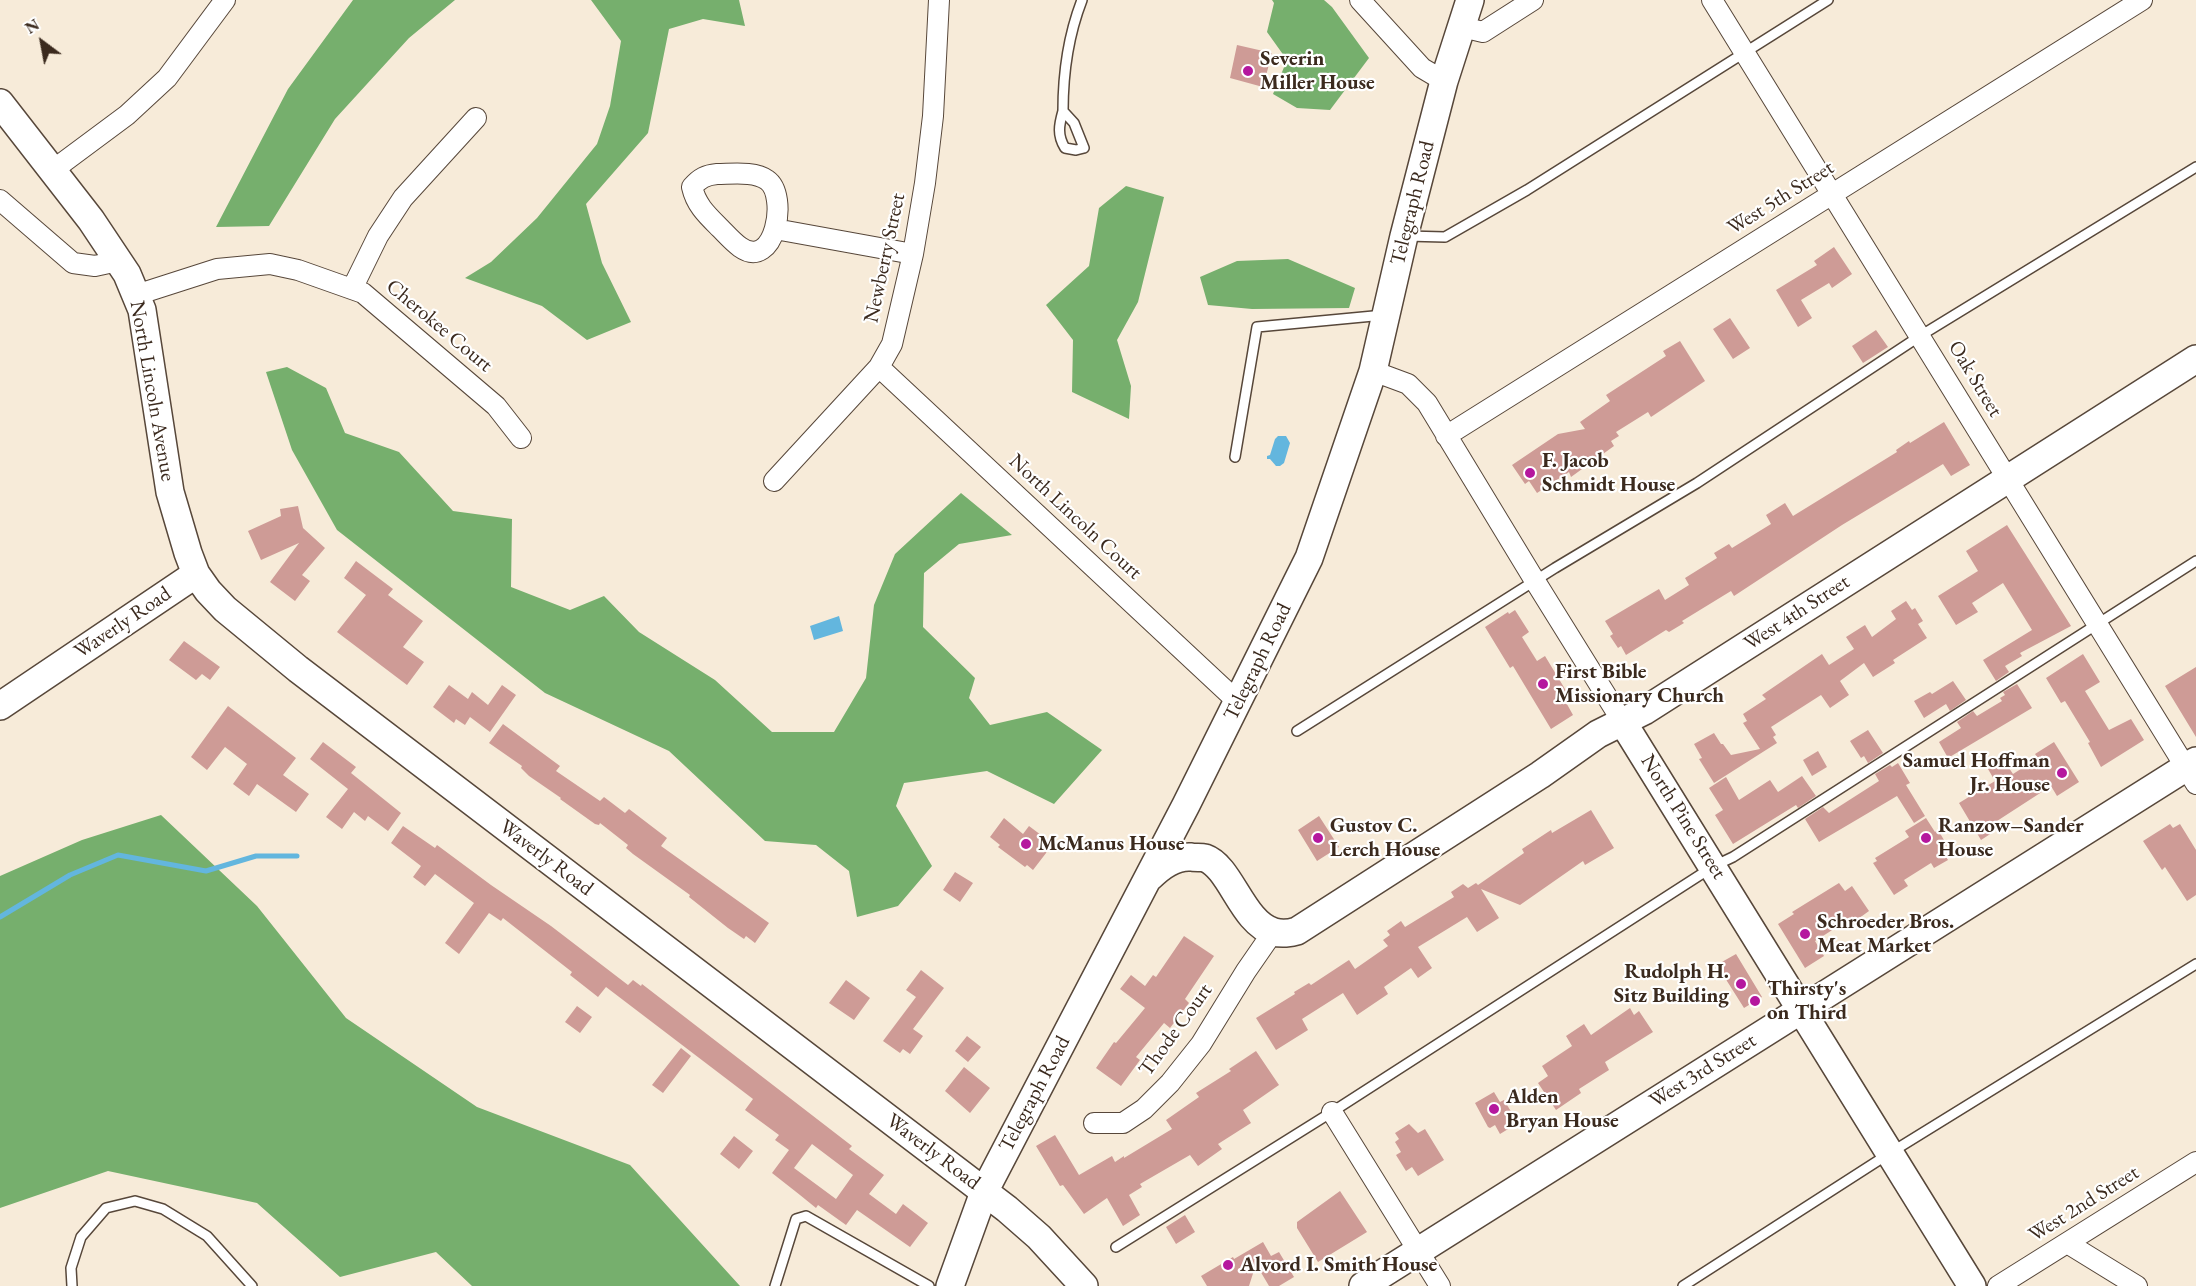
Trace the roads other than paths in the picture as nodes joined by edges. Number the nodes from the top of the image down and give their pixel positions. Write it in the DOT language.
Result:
graph roads {
  1 [pos="225,0"];
  2 [pos="939,0"];
  3 [pos="1082,0"];
  4 [pos="1360,0"];
  5 [pos="1470,0"];
  6 [pos="1533,0"];
  7 [pos="1712,0"];
  8 [pos="1828,0"];
  9 [pos="2142,0"];
  10 [pos="1462,27"];
  11 [pos="1745,53"];
  12 [pos="1444,81"];
  13 [pos="0,103"];
  14 [pos="1063,111"];
  15 [pos="476,118"];
  16 [pos="2196,167"];
  17 [pos="53,170"];
  18 [pos="1831,195"];
  19 [pos="0,200"];
  20 [pos="775,229"];
  21 [pos="1404,236"];
  22 [pos="913,254"];
  23 [pos="118,261"];
  24 [pos="352,290"];
  25 [pos="136,295"];
  26 [pos="1386,315"];
  27 [pos="1920,336"];
  28 [pos="2196,360"];
  29 [pos="879,367"];
  30 [pos="1373,371"];
  31 [pos="1446,436"];
  32 [pos="521,438"];
  33 [pos="1235,457"];
  34 [pos="2007,478"];
  35 [pos="774,481"];
  36 [pos="2196,561"];
  37 [pos="196,574"];
  38 [pos="1535,581"];
  39 [pos="2097,623"];
  40 [pos="1238,702"];
  41 [pos="0,706"];
  42 [pos="1622,721"];
  43 [pos="1297,731"];
  44 [pos="2192,771"];
  45 [pos="1186,805"];
  46 [pos="1206,858"];
  47 [pos="1714,866"];
  48 [pos="1148,880"];
  49 [pos="1274,932"];
  50 [pos="2196,964"];
  51 [pos="1802,1009"];
  52 [pos="1332,1112"];
  53 [pos="1094,1123"];
  54 [pos="1890,1153"];
  55 [pos="2196,1162"];
  56 [pos="984,1192"];
  57 [pos="2067,1243"];
  58 [pos="1116,1247"];
  59 [pos="1417,1251"];
  60 [pos="72,1286"];
  61 [pos="252,1286"];
  62 [pos="775,1286"];
  63 [pos="929,1286"];
  64 [pos="950,1286"];
  65 [pos="1084,1286"];
  66 [pos="1363,1286"];
  67 [pos="1440,1286"];
  68 [pos="1683,1286"];
  69 [pos="1972,1286"];
  70 [pos="1998,1286"];
  71 [pos="2137,1286"];
  1 -- 17 [label="street"];
  2 -- 22 [label="street, Newberry Street"];
  3 -- 14 [label="lane"];
  4 -- 12 [label="street"];
  5 -- 10 [label="street, Telegraph Road"];
  6 -- 10 [label="street"];
  7 -- 11 [label="street, Oak Street"];
  8 -- 11 [label="lane"];
  9 -- 18 [label="street, West 5th Street"];
  10 -- 12 [label="street, Telegraph Road"];
  11 -- 18 [label="street, Oak Street"];
  11 -- 21 [label="lane"];
  12 -- 21 [label="street, Telegraph Road"];
  13 -- 17 [label="street, North Lincoln Avenue"];
  15 -- 24 [label="street"];
  16 -- 27 [label="lane"];
  17 -- 23 [label="street, North Lincoln Avenue"];
  18 -- 27 [label="street, Oak Street"];
  18 -- 31 [label="street, West 5th Street"];
  19 -- 23 [label="street"];
  20 -- 20 [label="street"];
  20 -- 22 [label="street"];
  21 -- 26 [label="street, Telegraph Road"];
  22 -- 29 [label="street, Newberry Street"];
  23 -- 25 [label="street, North Lincoln Avenue"];
  24 -- 25 [label="street, Cherokee Court"];
  24 -- 32 [label="street, Cherokee Court"];
  25 -- 37 [label="street, North Lincoln Avenue"];
  26 -- 30 [label="street, Telegraph Road"];
  26 -- 33 [label="lane"];
  27 -- 34 [label="street, Oak Street"];
  27 -- 38 [label="lane"];
  28 -- 34 [label="street, West 4th Street"];
  29 -- 35 [label="street, Newberry Street"];
  29 -- 40 [label="street, North Lincoln Court"];
  30 -- 31 [label="street, North Pine Street"];
  30 -- 40 [label="street, Telegraph Road"];
  31 -- 38 [label="street, North Pine Street"];
  34 -- 39 [label="street, Oak Street"];
  34 -- 42 [label="street, West 4th Street"];
  36 -- 39 [label="lane"];
  37 -- 41 [label="street, Waverly Road"];
  37 -- 56 [label="street, Waverly Road"];
  38 -- 42 [label="street, North Pine Street"];
  38 -- 43 [label="lane"];
  39 -- 44 [label="street, Oak Street"];
  39 -- 47 [label="lane"];
  40 -- 45 [label="street, Telegraph Road"];
  42 -- 47 [label="street, North Pine Street"];
  42 -- 49 [label="street, West 4th Street"];
  44 -- 51 [label="street, West 3rd Street"];
  45 -- 46 [label="street"];
  45 -- 48 [label="street, Telegraph Road"];
  46 -- 48 [label="street"];
  46 -- 49 [label="street"];
  47 -- 51 [label="street, North Pine Street"];
  47 -- 52 [label="lane"];
  48 -- 56 [label="street, Telegraph Road"];
  49 -- 53 [label="street, Thode Court"];
  50 -- 54 [label="lane"];
  51 -- 54 [label="street, North Pine Street"];
  51 -- 59 [label="street, West 3rd Street"];
  52 -- 58 [label="lane"];
  52 -- 59 [label="street"];
  54 -- 68 [label="lane"];
  54 -- 69 [label="street, North Pine Street"];
  55 -- 57 [label="street, West 2nd Street"];
  56 -- 64 [label="street, Telegraph Road"];
  56 -- 65 [label="street, Waverly Road"];
  57 -- 70 [label="street, West 2nd Street"];
  57 -- 71 [label="street"];
  59 -- 66 [label="street, West 3rd Street"];
  59 -- 67 [label="street"];
  60 -- 61 [label="lane"];
  62 -- 63 [label="lane"];
}
